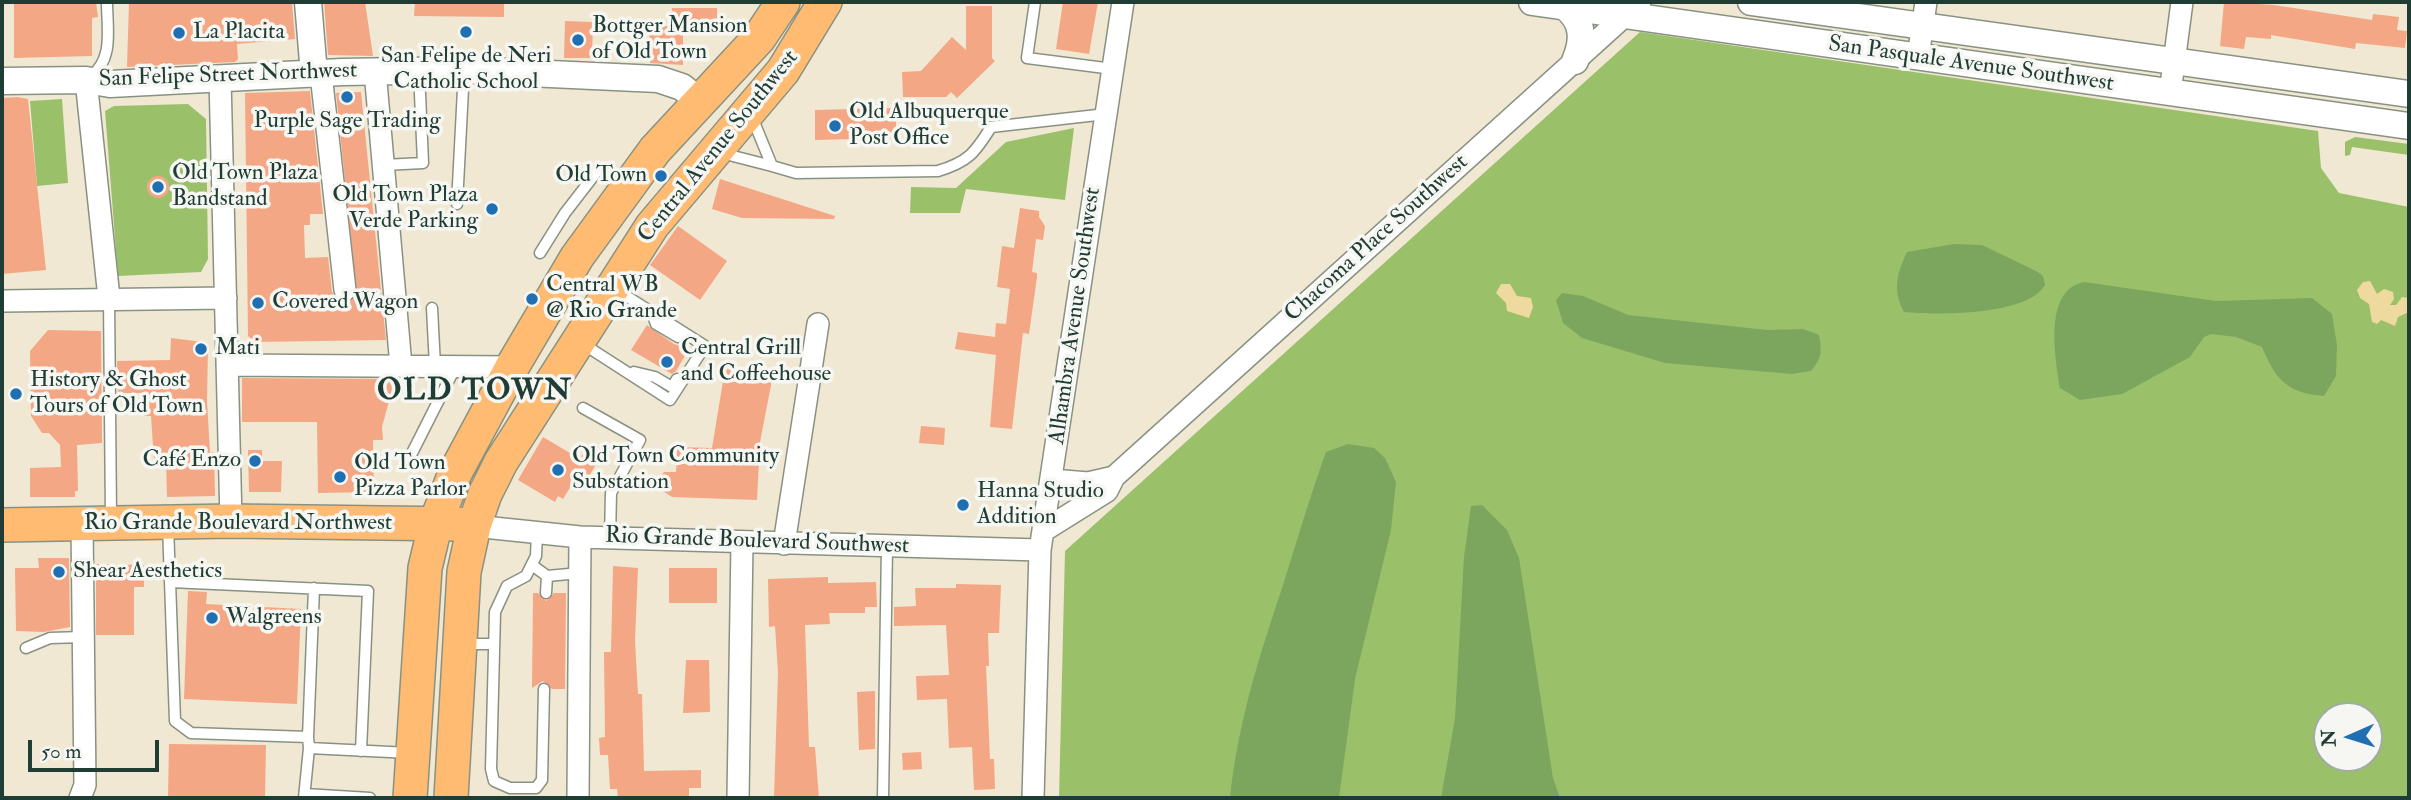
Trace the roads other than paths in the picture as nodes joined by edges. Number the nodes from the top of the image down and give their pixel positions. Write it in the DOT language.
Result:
graph roads {
  1 [pos="107,2"];
  2 [pos="308,2"];
  3 [pos="783,2"];
  4 [pos="825,2"];
  5 [pos="1035,2"];
  6 [pos="1123,2"];
  7 [pos="1532,2"];
  8 [pos="1751,2"];
  9 [pos="2182,2"];
  10 [pos="1564,6"];
  11 [pos="1633,8"];
  12 [pos="1665,11"];
  13 [pos="1924,14"];
  14 [pos="1918,57"];
  15 [pos="1574,61"];
  16 [pos="2174,61"];
  17 [pos="1113,69"];
  18 [pos="464,70"];
  19 [pos="375,71"];
  20 [pos="419,71"];
  21 [pos="317,74"];
  22 [pos="220,78"];
  23 [pos="86,80"];
  24 [pos="2,81"];
  25 [pos="2170,93"];
  26 [pos="2409,94"];
  27 [pos="2343,100"];
  28 [pos="700,102"];
  29 [pos="748,110"];
  30 [pos="1106,114"];
  31 [pos="2409,126"];
  32 [pos="719,144"];
  33 [pos="384,165"];
  34 [pos="772,166"];
  35 [pos="599,169"];
  36 [pos="457,204"];
  37 [pos="540,253"];
  38 [pos="611,287"];
  39 [pos="345,290"];
  40 [pos="109,298"];
  41 [pos="226,298"];
  42 [pos="2,301"];
  43 [pos="432,308"];
  44 [pos="818,324"];
  45 [pos="578,341"];
  46 [pos="227,365"];
  47 [pos="401,366"];
  48 [pos="445,366"];
  49 [pos="512,367"];
  50 [pos="583,408"];
  51 [pos="410,457"];
  52 [pos="1114,477"];
  53 [pos="1052,480"];
  54 [pos="231,521"];
  55 [pos="169,522"];
  56 [pos="436,522"];
  57 [pos="2,525"];
  58 [pos="96,525"];
  59 [pos="474,526"];
  60 [pos="537,533"];
  61 [pos="580,537"];
  62 [pos="610,538"];
  63 [pos="1041,540"];
  64 [pos="742,543"];
  65 [pos="784,544"];
  66 [pos="887,547"];
  67 [pos="531,565"];
  68 [pos="580,573"];
  69 [pos="547,576"];
  70 [pos="170,582"];
  71 [pos="314,588"];
  72 [pos="546,593"];
  73 [pos="83,637"];
  74 [pos="460,644"];
  75 [pos="494,644"];
  76 [pos="26,648"];
  77 [pos="544,688"];
  78 [pos="309,743"];
  79 [pos="361,751"];
  80 [pos="413,753"];
  81 [pos="304,796"];
  82 [pos="80,798"];
  83 [pos="370,798"];
  84 [pos="410,798"];
  85 [pos="452,798"];
  86 [pos="578,798"];
  87 [pos="738,798"];
  88 [pos="883,798"];
  89 [pos="1033,798"];
  1 -- 23 [label="lane"];
  2 -- 21 [label="street"];
  3 -- 28 [label="main road"];
  4 -- 29 [label="main road, Central Avenue Southwest"];
  5 -- 17 [label="lane"];
  6 -- 17 [label="street, Alhambra Avenue Southwest"];
  7 -- 10 [label="street, San Pasquale Avenue Southwest"];
  8 -- 13 [label="street, San Pasquale Avenue Southwest"];
  9 -- 16 [label="street"];
  10 -- 11 [label="street, San Pasquale Avenue Southwest"];
  10 -- 15 [label="street"];
  11 -- 12 [label="street, San Pasquale Avenue Southwest"];
  11 -- 15 [label="street, Chacoma Place Southwest"];
  12 -- 14 [label="street, San Pasquale Avenue Southwest"];
  13 -- 14 [label="street"];
  13 -- 16 [label="street, San Pasquale Avenue Southwest"];
  14 -- 25 [label="street, San Pasquale Avenue Southwest"];
  15 -- 52 [label="street, Chacoma Place Southwest"];
  16 -- 25 [label="street"];
  16 -- 27 [label="street, San Pasquale Avenue Southwest"];
  17 -- 30 [label="street, Alhambra Avenue Southwest"];
  18 -- 20 [label="street, San Felipe Street Northwest"];
  18 -- 28 [label="street, San Felipe Street Northwest"];
  18 -- 36 [label="lane"];
  19 -- 20 [label="street, San Felipe Street Northwest"];
  19 -- 21 [label="street, San Felipe Street Northwest"];
  19 -- 33 [label="street"];
  20 -- 33 [label="lane"];
  21 -- 22 [label="street, San Felipe Street Northwest"];
  21 -- 39 [label="street"];
  22 -- 23 [label="street, San Felipe Street Northwest"];
  22 -- 41 [label="street"];
  23 -- 24 [label="street, San Felipe Street Northwest"];
  23 -- 40 [label="street"];
  25 -- 27 [label="street, San Pasquale Avenue Southwest"];
  26 -- 27 [label="street, San Pasquale Avenue Southwest"];
  27 -- 31 [label="street, San Pasquale Avenue Southwest"];
  28 -- 49 [label="main road"];
  29 -- 32 [label="main road, Central Avenue Southwest"];
  29 -- 34 [label="lane"];
  30 -- 34 [label="lane"];
  30 -- 53 [label="street, Alhambra Avenue Southwest"];
  32 -- 34 [label="lane"];
  32 -- 38 [label="main road, Central Avenue Southwest"];
  33 -- 47 [label="street"];
  35 -- 37 [label="lane"];
  38 -- 45 [label="main road, Central Avenue Southwest"];
  38 -- 45 [label="lane"];
  40 -- 41 [label="street"];
  40 -- 42 [label="street"];
  40 -- 58 [label="lane"];
  41 -- 46 [label="street"];
  43 -- 48 [label="lane"];
  44 -- 65 [label="street"];
  45 -- 59 [label="main road, Central Avenue Southwest"];
  46 -- 47 [label="street"];
  46 -- 54 [label="street"];
  47 -- 48 [label="street"];
  48 -- 49 [label="street"];
  48 -- 51 [label="lane"];
  49 -- 56 [label="main road"];
  50 -- 62 [label="lane"];
  52 -- 53 [label="street"];
  52 -- 63 [label="street, Chacoma Place Southwest"];
  53 -- 63 [label="street, Alhambra Avenue Southwest"];
  54 -- 55 [label="main road, Rio Grande Boulevard Northwest"];
  54 -- 56 [label="main road, Rio Grande Boulevard Northwest"];
  55 -- 58 [label="main road, Rio Grande Boulevard Northwest"];
  55 -- 70 [label="lane"];
  56 -- 59 [label="main road, Rio Grande Boulevard Northwest"];
  56 -- 80 [label="main road"];
  57 -- 58 [label="main road, Rio Grande Boulevard Northwest"];
  58 -- 73 [label="street"];
  59 -- 60 [label="street, Rio Grande Boulevard Southwest"];
  59 -- 74 [label="main road, Central Avenue Southwest"];
  60 -- 61 [label="street, Rio Grande Boulevard Southwest"];
  60 -- 67 [label="lane"];
  61 -- 62 [label="street, Rio Grande Boulevard Southwest"];
  61 -- 68 [label="street"];
  62 -- 64 [label="street, Rio Grande Boulevard Southwest"];
  63 -- 66 [label="street, Rio Grande Boulevard Southwest"];
  63 -- 89 [label="street, Alhambra Avenue Southwest"];
  64 -- 65 [label="street, Rio Grande Boulevard Southwest"];
  64 -- 87 [label="street"];
  65 -- 66 [label="street, Rio Grande Boulevard Southwest"];
  66 -- 88 [label="lane"];
  67 -- 69 [label="lane"];
  67 -- 75 [label="lane"];
  68 -- 69 [label="lane"];
  68 -- 86 [label="street"];
  69 -- 72 [label="lane"];
  70 -- 71 [label="lane"];
  70 -- 78 [label="lane"];
  71 -- 78 [label="lane"];
  71 -- 79 [label="lane"];
  73 -- 76 [label="lane"];
  73 -- 82 [label="street"];
  74 -- 75 [label="lane"];
  74 -- 85 [label="main road, Central Avenue Southwest"];
  75 -- 77 [label="lane"];
  78 -- 79 [label="lane"];
  78 -- 81 [label="lane"];
  79 -- 80 [label="lane"];
  80 -- 84 [label="main road"];
  81 -- 83 [label="lane"];
}
